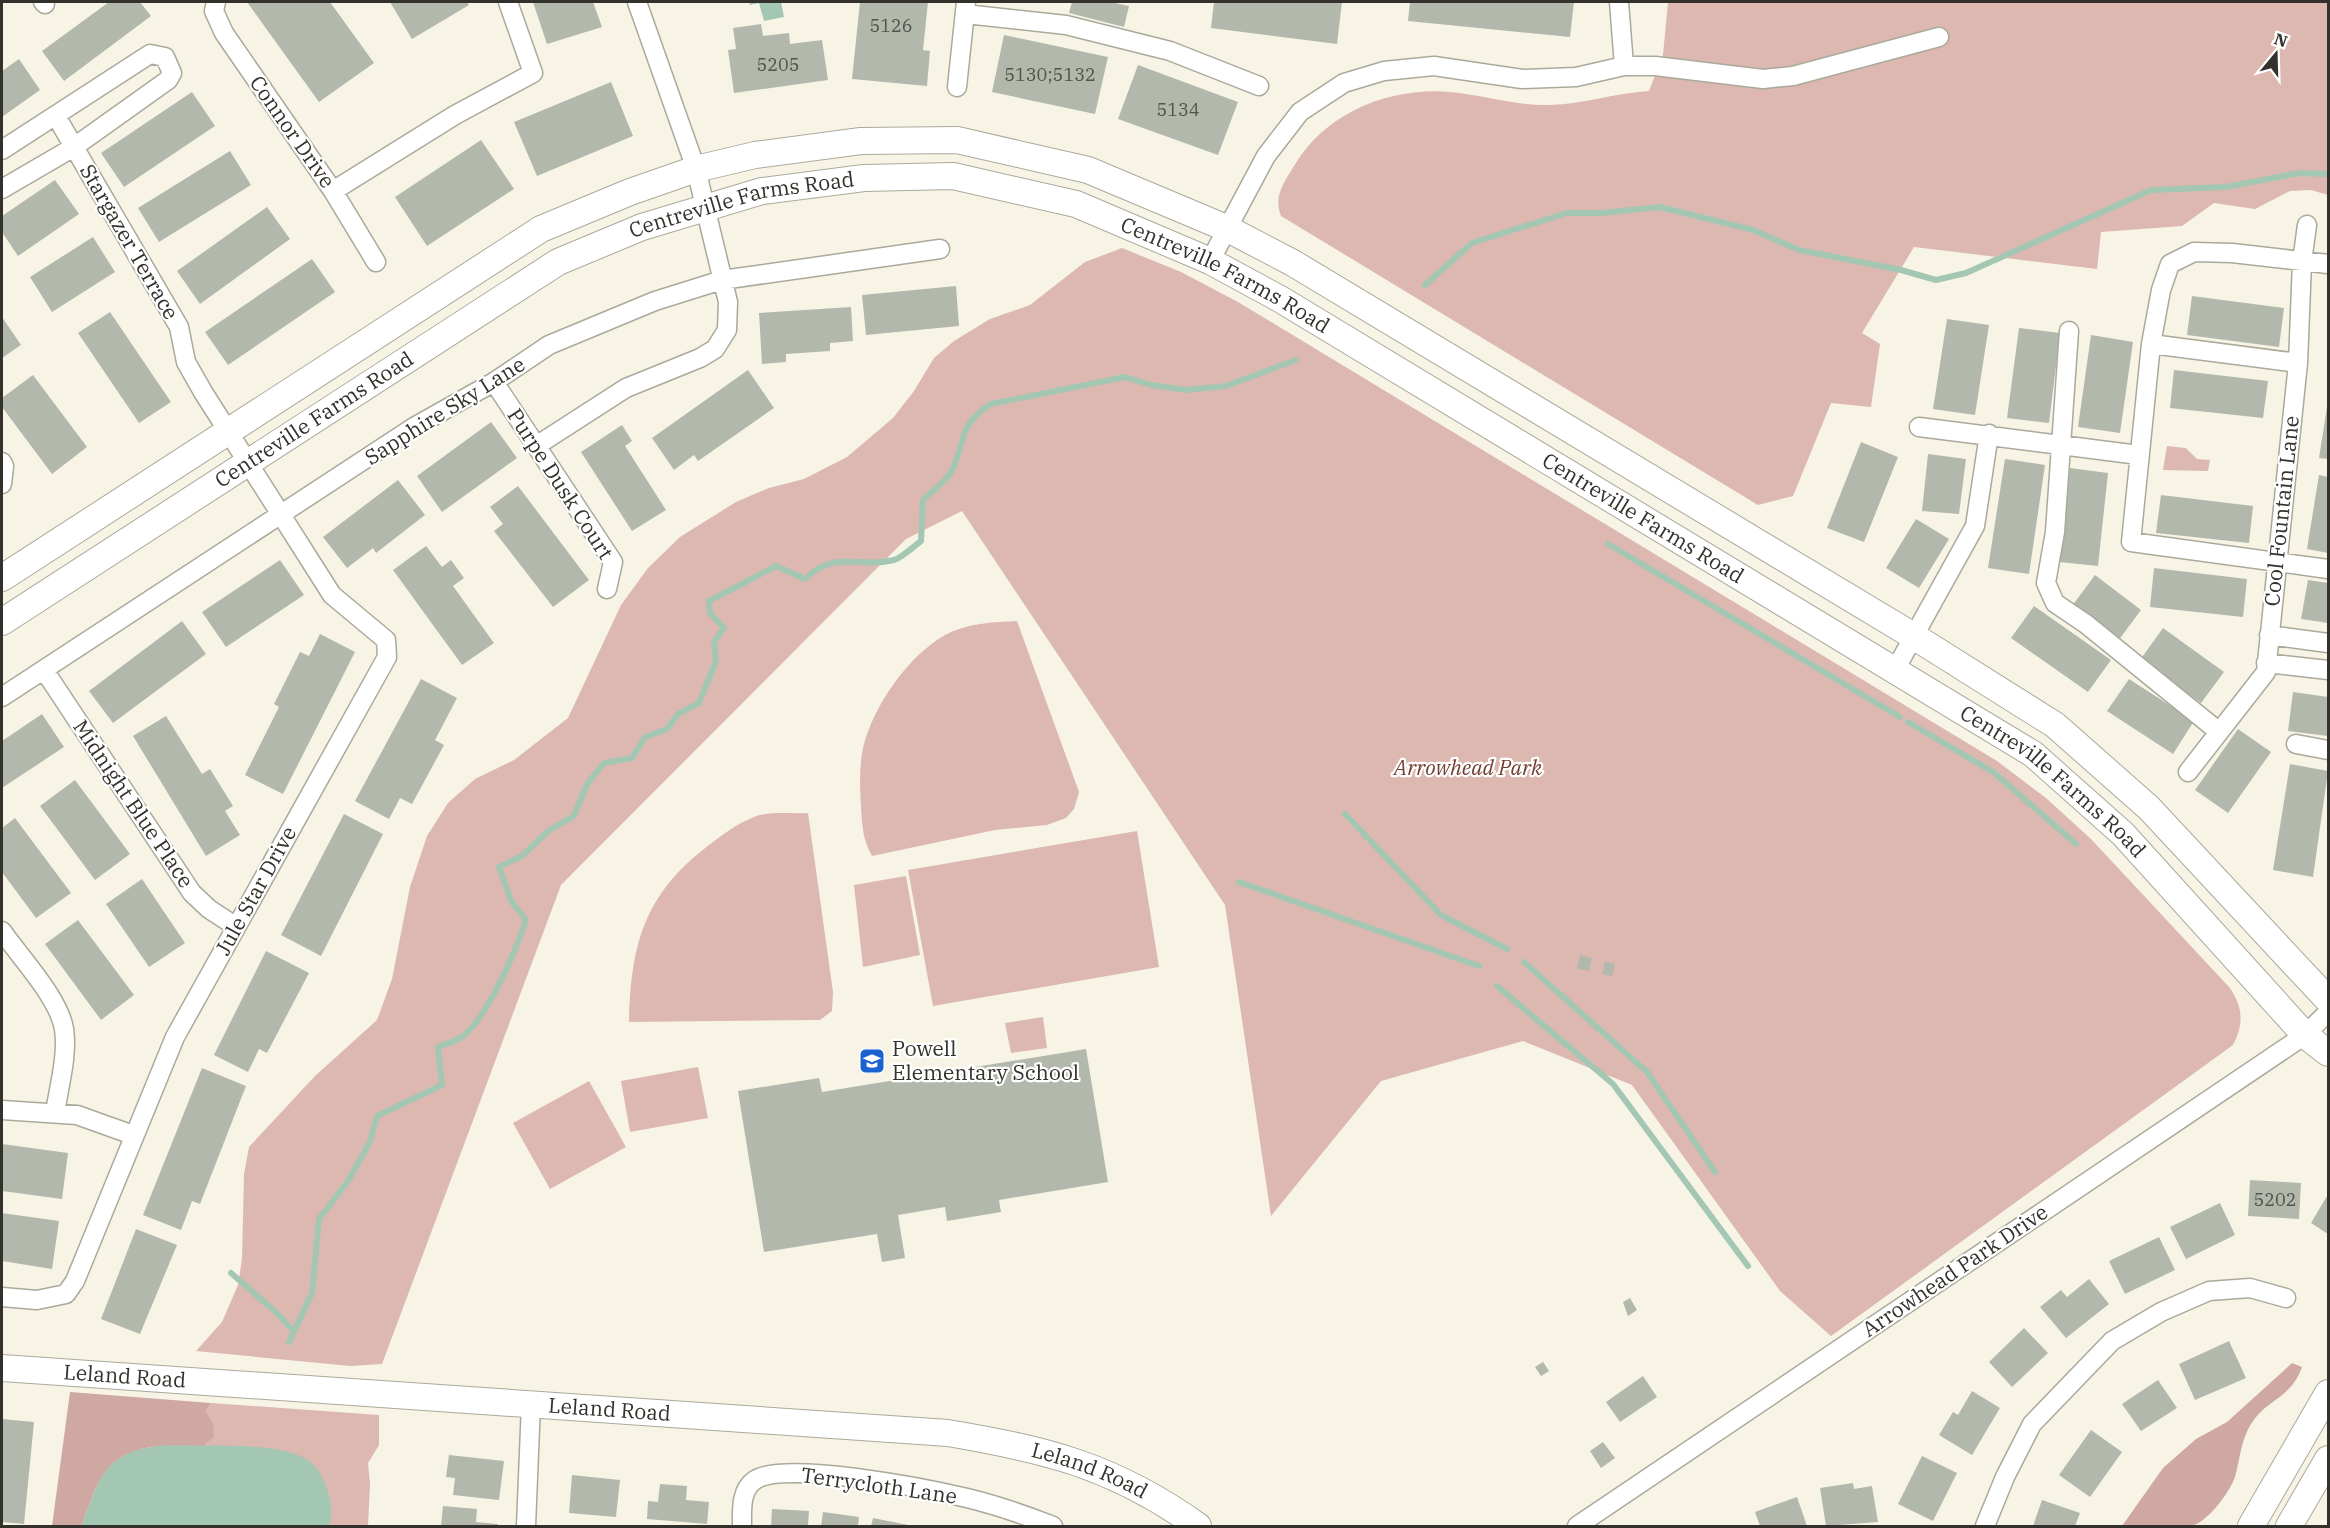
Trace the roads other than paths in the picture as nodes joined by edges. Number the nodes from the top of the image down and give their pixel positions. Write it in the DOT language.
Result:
graph roads {
  1 [pos="216,2"];
  2 [pos="508,2"];
  3 [pos="637,2"];
  4 [pos="1619,2"];
  5 [pos="966,8"];
  6 [pos="1939,37"];
  7 [pos="1624,66"];
  8 [pos="1259,86"];
  9 [pos="957,87"];
  10 [pos="56,116"];
  11 [pos="74,147"];
  12 [pos="2,150"];
  13 [pos="696,170"];
  14 [pos="2,189"];
  15 [pos="333,191"];
  16 [pos="705,207"];
  17 [pos="2307,225"];
  18 [pos="1226,228"];
  19 [pos="940,249"];
  20 [pos="1210,261"];
  21 [pos="376,262"];
  22 [pos="2302,262"];
  23 [pos="2328,264"];
  24 [pos="722,280"];
  25 [pos="2069,332"];
  26 [pos="2151,345"];
  27 [pos="2298,363"];
  28 [pos="494,382"];
  29 [pos="1919,427"];
  30 [pos="228,431"];
  31 [pos="1989,434"];
  32 [pos="2060,444"];
  33 [pos="536,446"];
  34 [pos="2139,455"];
  35 [pos="2,462"];
  36 [pos="249,462"];
  37 [pos="2,484"];
  38 [pos="281,516"];
  39 [pos="2276,562"];
  40 [pos="2328,569"];
  41 [pos="2,578"];
  42 [pos="608,589"];
  43 [pos="2,622"];
  44 [pos="2269,635"];
  45 [pos="1915,637"];
  46 [pos="2328,643"];
  47 [pos="2266,663"];
  48 [pos="44,670"];
  49 [pos="1895,670"];
  50 [pos="2328,670"];
  51 [pos="2,697"];
  52 [pos="2218,731"];
  53 [pos="2296,744"];
  54 [pos="2328,750"];
  55 [pos="2188,772"];
  56 [pos="235,926"];
  57 [pos="2,931"];
  58 [pos="2328,1000"];
  59 [pos="2328,1012"];
  60 [pos="2305,1035"];
  61 [pos="2328,1053"];
  62 [pos="2,1110"];
  63 [pos="55,1113"];
  64 [pos="133,1135"];
  65 [pos="2,1297"];
  66 [pos="2286,1298"];
  67 [pos="2,1368"];
  68 [pos="2328,1393"];
  69 [pos="531,1404"];
  70 [pos="2328,1459"];
  71 [pos="526,1527"];
  72 [pos="742,1527"];
  73 [pos="1053,1527"];
  74 [pos="1197,1527"];
  75 [pos="1577,1527"];
  76 [pos="1985,1527"];
  77 [pos="2251,1527"];
  78 [pos="2289,1527"];
  1 -- 15 [label="street, Connor Drive"];
  2 -- 15 [label="street"];
  3 -- 13 [label="street"];
  4 -- 7 [label="street"];
  5 -- 8 [label="street"];
  5 -- 9 [label="street"];
  6 -- 7 [label="street"];
  7 -- 18 [label="street"];
  10 -- 11 [label="street, Stargazer Terrace"];
  10 -- 11 [label="street, Stargazer Terrace"];
  10 -- 12 [label="street, Stargazer Terrace"];
  11 -- 14 [label="street, Stargazer Terrace"];
  11 -- 30 [label="street, Stargazer Terrace"];
  13 -- 16 [label="street"];
  13 -- 18 [label="street, Centreville Farms Road"];
  13 -- 30 [label="street, Centreville Farms Road"];
  15 -- 21 [label="street, Connor Drive"];
  16 -- 20 [label="street, Centreville Farms Road"];
  16 -- 24 [label="street"];
  16 -- 36 [label="street, Centreville Farms Road"];
  17 -- 22 [label="street, Cool Fountain Lane"];
  18 -- 20 [label="street"];
  18 -- 45 [label="street, Centreville Farms Road"];
  19 -- 24 [label="street, Sapphire Sky Lane"];
  20 -- 49 [label="street, Centreville Farms Road"];
  22 -- 23 [label="street"];
  22 -- 26 [label="street"];
  22 -- 27 [label="street, Cool Fountain Lane"];
  24 -- 28 [label="street, Sapphire Sky Lane"];
  24 -- 33 [label="street"];
  25 -- 32 [label="street"];
  26 -- 27 [label="street"];
  26 -- 34 [label="street"];
  27 -- 39 [label="street, Cool Fountain Lane"];
  28 -- 33 [label="street, Purpe Dusk Court"];
  28 -- 38 [label="street, Sapphire Sky Lane"];
  29 -- 31 [label="street"];
  30 -- 36 [label="street, Stargazer Terrace"];
  30 -- 41 [label="street, Centreville Farms Road"];
  31 -- 32 [label="street"];
  31 -- 45 [label="street"];
  32 -- 34 [label="street"];
  32 -- 52 [label="street"];
  33 -- 42 [label="street, Purpe Dusk Court"];
  34 -- 39 [label="street"];
  35 -- 37 [label="street"];
  36 -- 38 [label="street, Jule Star Drive"];
  36 -- 43 [label="street, Centreville Farms Road"];
  38 -- 48 [label="street, Sapphire Sky Lane"];
  38 -- 56 [label="street, Jule Star Drive"];
  39 -- 40 [label="street"];
  39 -- 44 [label="street, Cool Fountain Lane"];
  44 -- 46 [label="street"];
  44 -- 47 [label="street, Cool Fountain Lane"];
  45 -- 49 [label="street"];
  45 -- 58 [label="street, Centreville Farms Road"];
  47 -- 50 [label="street"];
  47 -- 52 [label="street, Cool Fountain Lane"];
  48 -- 51 [label="street, Sapphire Sky Lane"];
  48 -- 56 [label="street, Midnight Blue Place"];
  49 -- 60 [label="street, Centreville Farms Road"];
  52 -- 55 [label="street, Cool Fountain Lane"];
  53 -- 54 [label="street"];
  56 -- 64 [label="street, Jule Star Drive"];
  57 -- 63 [label="street"];
  59 -- 60 [label="street, Arrowhead Park Drive"];
  60 -- 61 [label="street, Centreville Farms Road"];
  60 -- 75 [label="street, Arrowhead Park Drive"];
  62 -- 63 [label="street"];
  63 -- 64 [label="street"];
  64 -- 65 [label="street, Jule Star Drive"];
  66 -- 76 [label="street"];
  67 -- 69 [label="street, Leland Road"];
  68 -- 77 [label="street"];
  69 -- 71 [label="street"];
  69 -- 74 [label="street, Leland Road"];
  70 -- 78 [label="street"];
  72 -- 73 [label="street, Terrycloth Lane"];
}
